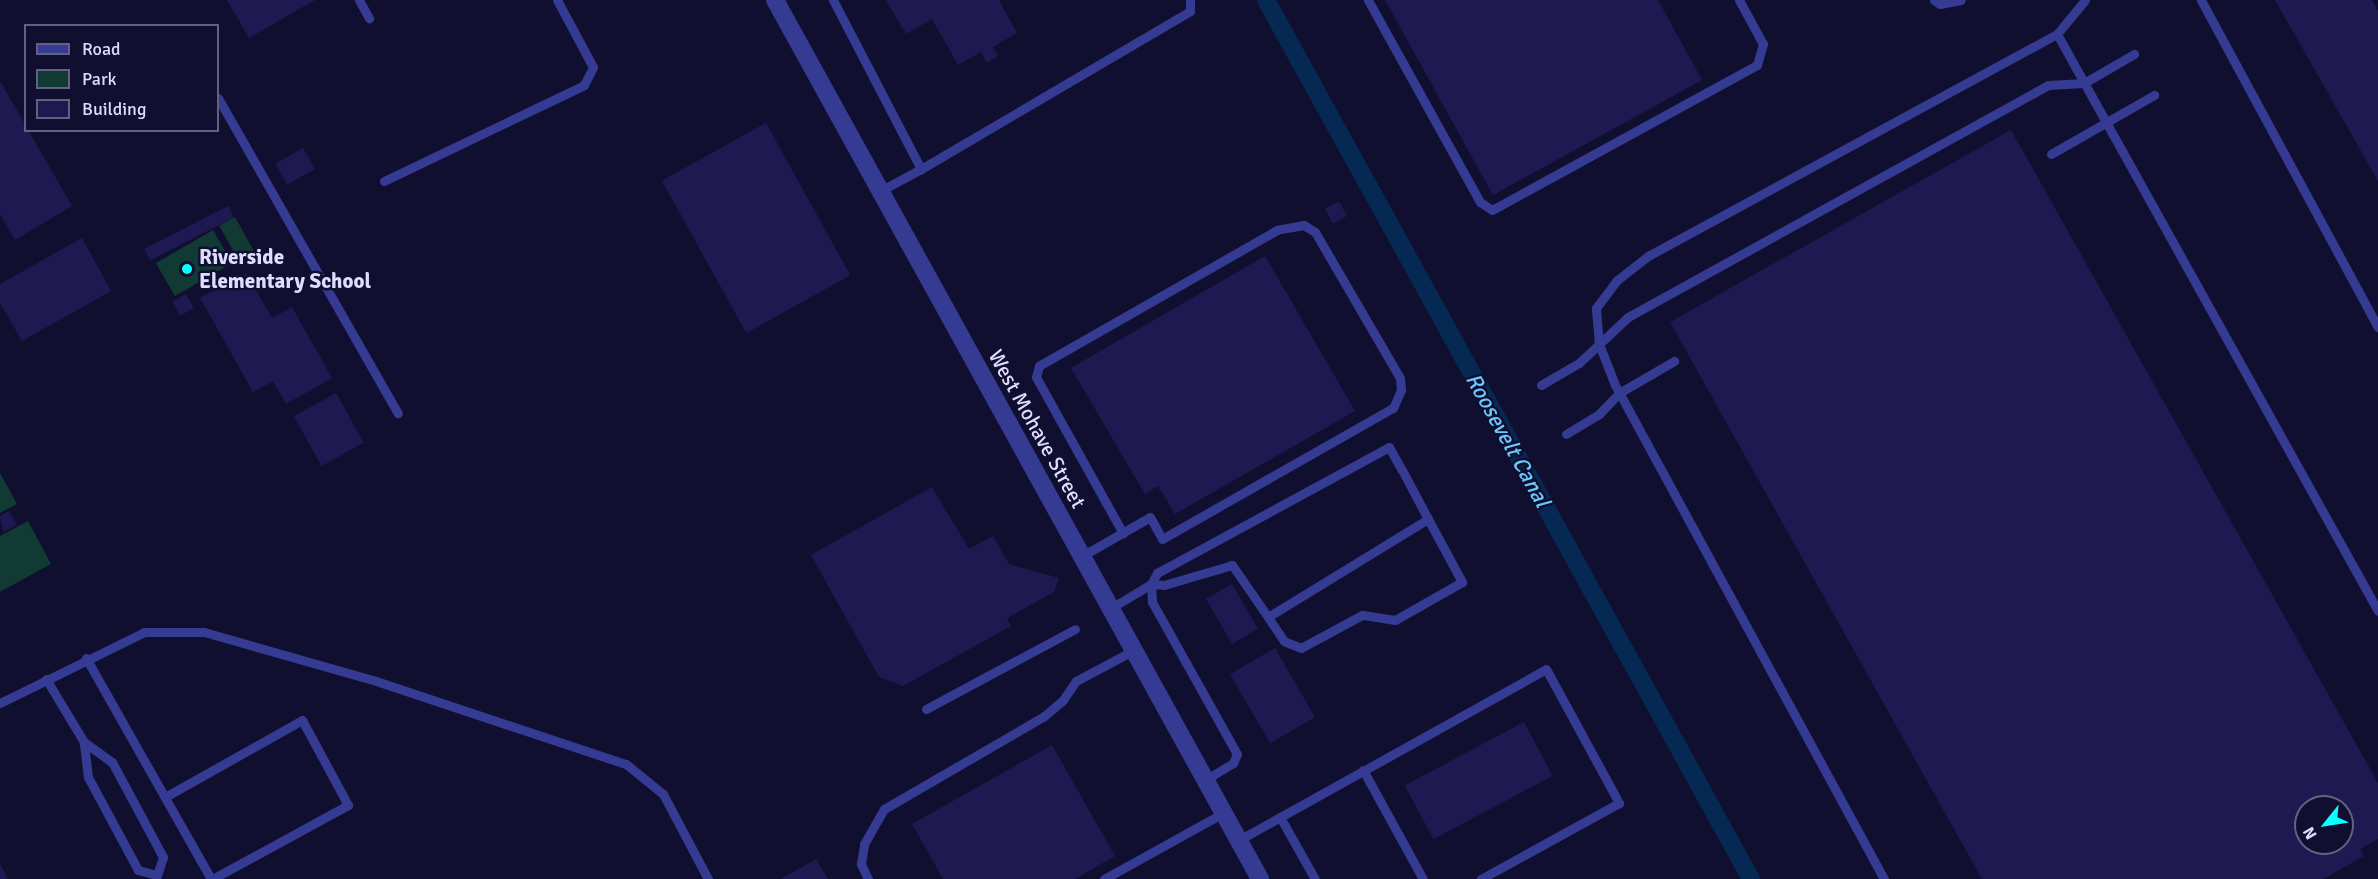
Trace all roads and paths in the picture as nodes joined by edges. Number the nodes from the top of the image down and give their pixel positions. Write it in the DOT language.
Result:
graph roads {
  1 [pos="359,0"];
  2 [pos="557,0"];
  3 [pos="775,0"];
  4 [pos="833,0"];
  5 [pos="1190,0"];
  6 [pos="1368,0"];
  7 [pos="1739,0"];
  8 [pos="1934,0"];
  9 [pos="1961,0"];
  10 [pos="2085,0"];
  11 [pos="2201,0"];
  12 [pos="369,18"];
  13 [pos="2057,34"];
  14 [pos="2134,54"];
  15 [pos="2084,82"];
  16 [pos="2154,95"];
  17 [pos="219,100"];
  18 [pos="2107,122"];
  19 [pos="2050,154"];
  20 [pos="921,169"];
  21 [pos="384,181"];
  22 [pos="880,191"];
  23 [pos="2378,327"];
  24 [pos="1599,344"];
  25 [pos="1674,361"];
  26 [pos="1541,385"];
  27 [pos="1618,393"];
  28 [pos="398,413"];
  29 [pos="1566,434"];
  30 [pos="1428,519"];
  31 [pos="1123,533"];
  32 [pos="1082,556"];
  33 [pos="1151,584"];
  34 [pos="1111,608"];
  35 [pos="2378,611"];
  36 [pos="1268,617"];
  37 [pos="1075,629"];
  38 [pos="1134,650"];
  39 [pos="86,658"];
  40 [pos="46,678"];
  41 [pos="0,703"];
  42 [pos="926,709"];
  43 [pos="84,742"];
  44 [pos="1363,770"];
  45 [pos="1205,780"];
  46 [pos="165,797"];
  47 [pos="1223,813"];
  48 [pos="1280,817"];
  49 [pos="1239,840"];
  50 [pos="158,877"];
  51 [pos="212,879"];
  52 [pos="708,879"];
  53 [pos="868,879"];
  54 [pos="1104,879"];
  55 [pos="1260,879"];
  56 [pos="1315,879"];
  57 [pos="1423,879"];
  58 [pos="1481,879"];
  59 [pos="1884,879"];
  1 -- 12 [label="lane"];
  2 -- 21 [label="lane"];
  3 -- 22 [label="street, West Mohave Street"];
  4 -- 20 [label="lane"];
  5 -- 20 [label="lane"];
  6 -- 7 [label="lane"];
  8 -- 9 [label="lane"];
  10 -- 13 [label="lane"];
  11 -- 23 [label="lane"];
  13 -- 15 [label="lane"];
  13 -- 24 [label="lane"];
  14 -- 15 [label="lane"];
  15 -- 18 [label="lane"];
  15 -- 24 [label="lane"];
  16 -- 18 [label="lane"];
  17 -- 28 [label="lane"];
  18 -- 19 [label="lane"];
  18 -- 35 [label="lane"];
  20 -- 22 [label="lane"];
  22 -- 32 [label="street, West Mohave Street"];
  24 -- 26 [label="lane"];
  24 -- 27 [label="lane"];
  25 -- 27 [label="lane"];
  27 -- 29 [label="lane"];
  27 -- 59 [label="lane"];
  30 -- 33 [label="lane"];
  30 -- 36 [label="lane"];
  30 -- 36 [label="lane"];
  31 -- 31 [label="lane"];
  31 -- 32 [label="lane"];
  32 -- 34 [label="street, West Mohave Street"];
  33 -- 34 [label="lane"];
  33 -- 36 [label="lane"];
  33 -- 45 [label="lane"];
  34 -- 38 [label="street, West Mohave Street"];
  37 -- 42 [label="lane"];
  38 -- 45 [label="street, West Mohave Street"];
  38 -- 53 [label="lane"];
  39 -- 40 [label="lane"];
  39 -- 46 [label="lane"];
  39 -- 52 [label="lane"];
  40 -- 41 [label="lane"];
  40 -- 43 [label="lane"];
  43 -- 50 [label="lane"];
  43 -- 50 [label="lane"];
  44 -- 48 [label="lane"];
  44 -- 57 [label="lane"];
  44 -- 58 [label="lane"];
  45 -- 47 [label="street, West Mohave Street"];
  46 -- 51 [label="lane"];
  46 -- 51 [label="lane"];
  47 -- 49 [label="street, West Mohave Street"];
  47 -- 54 [label="lane"];
  48 -- 49 [label="lane"];
  48 -- 56 [label="lane"];
  49 -- 55 [label="street, West Mohave Street"];
}
